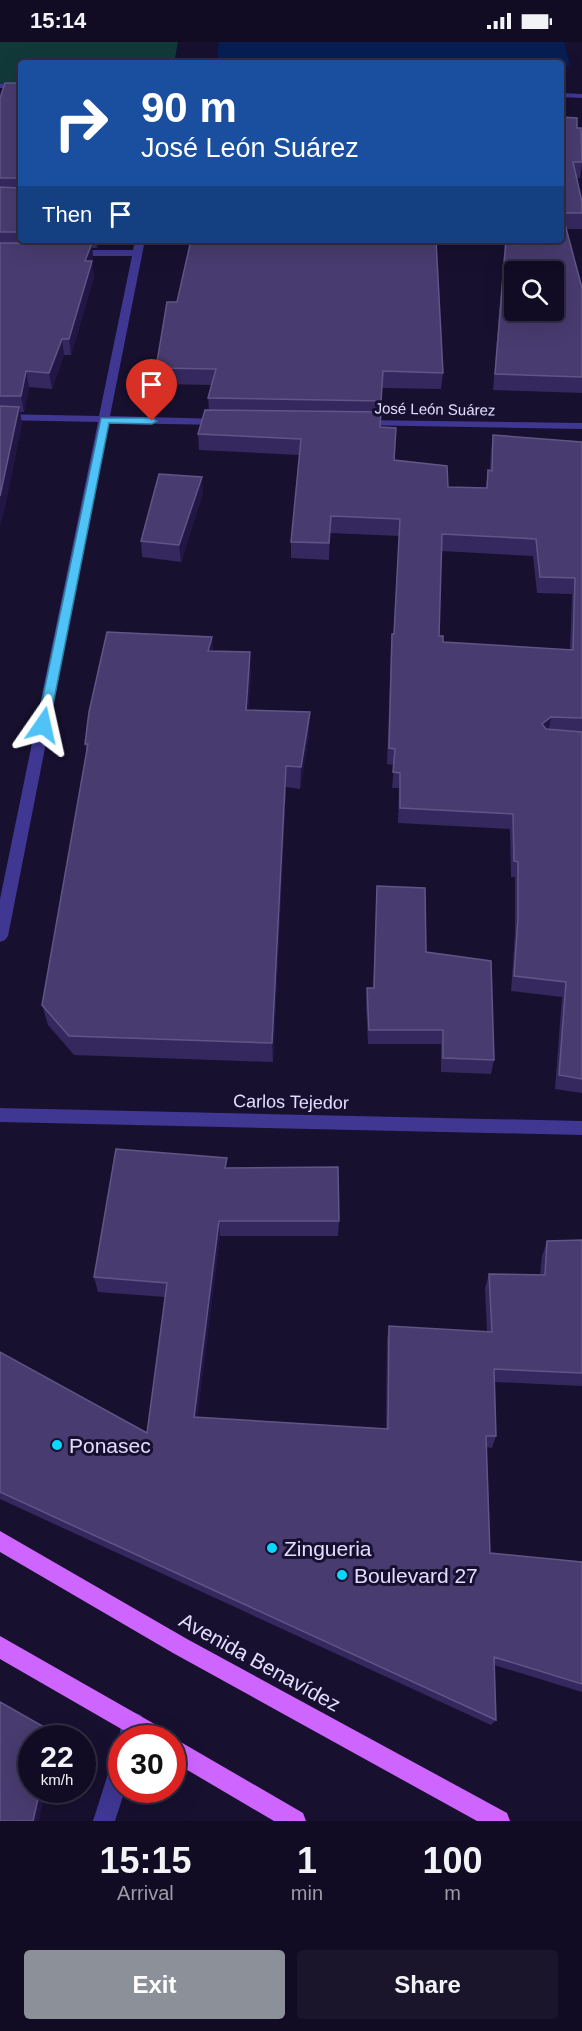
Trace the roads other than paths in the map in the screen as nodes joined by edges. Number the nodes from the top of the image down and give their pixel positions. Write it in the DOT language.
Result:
graph roads {
  1 [pos="0,86"];
  2 [pos="18,86"];
  3 [pos="564,95"];
  4 [pos="582,96"];
  5 [pos="139,243"];
  6 [pos="69,253"];
  7 [pos="137,253"];
  8 [pos="0,417"];
  9 [pos="104,420"];
  10 [pos="236,422"];
  11 [pos="343,423"];
  12 [pos="582,426"];
  13 [pos="0,936"];
  14 [pos="0,1115"];
  15 [pos="582,1128"];
  16 [pos="0,1541"];
  17 [pos="0,1647"];
  18 [pos="122,1725"];
  19 [pos="186,1756"];
  20 [pos="110,1803"];
  21 [pos="104,1821"];
  22 [pos="295,1821"];
  23 [pos="499,1821"];
  1 -- 2 [label="street"];
  3 -- 4 [label="street"];
  5 -- 7 [label="street"];
  6 -- 7 [label="street"];
  7 -- 9 [label="street"];
  8 -- 9 [label="street"];
  9 -- 10 [label="street"];
  9 -- 13 [label="street"];
  11 -- 12 [label="street, José León Suárez"];
  14 -- 15 [label="street, Carlos Tejedor"];
  16 -- 23 [label="main road, Avenida Benavídez"];
  17 -- 18 [label="main road"];
  19 -- 22 [label="main road"];
  20 -- 21 [label="street"];
}
